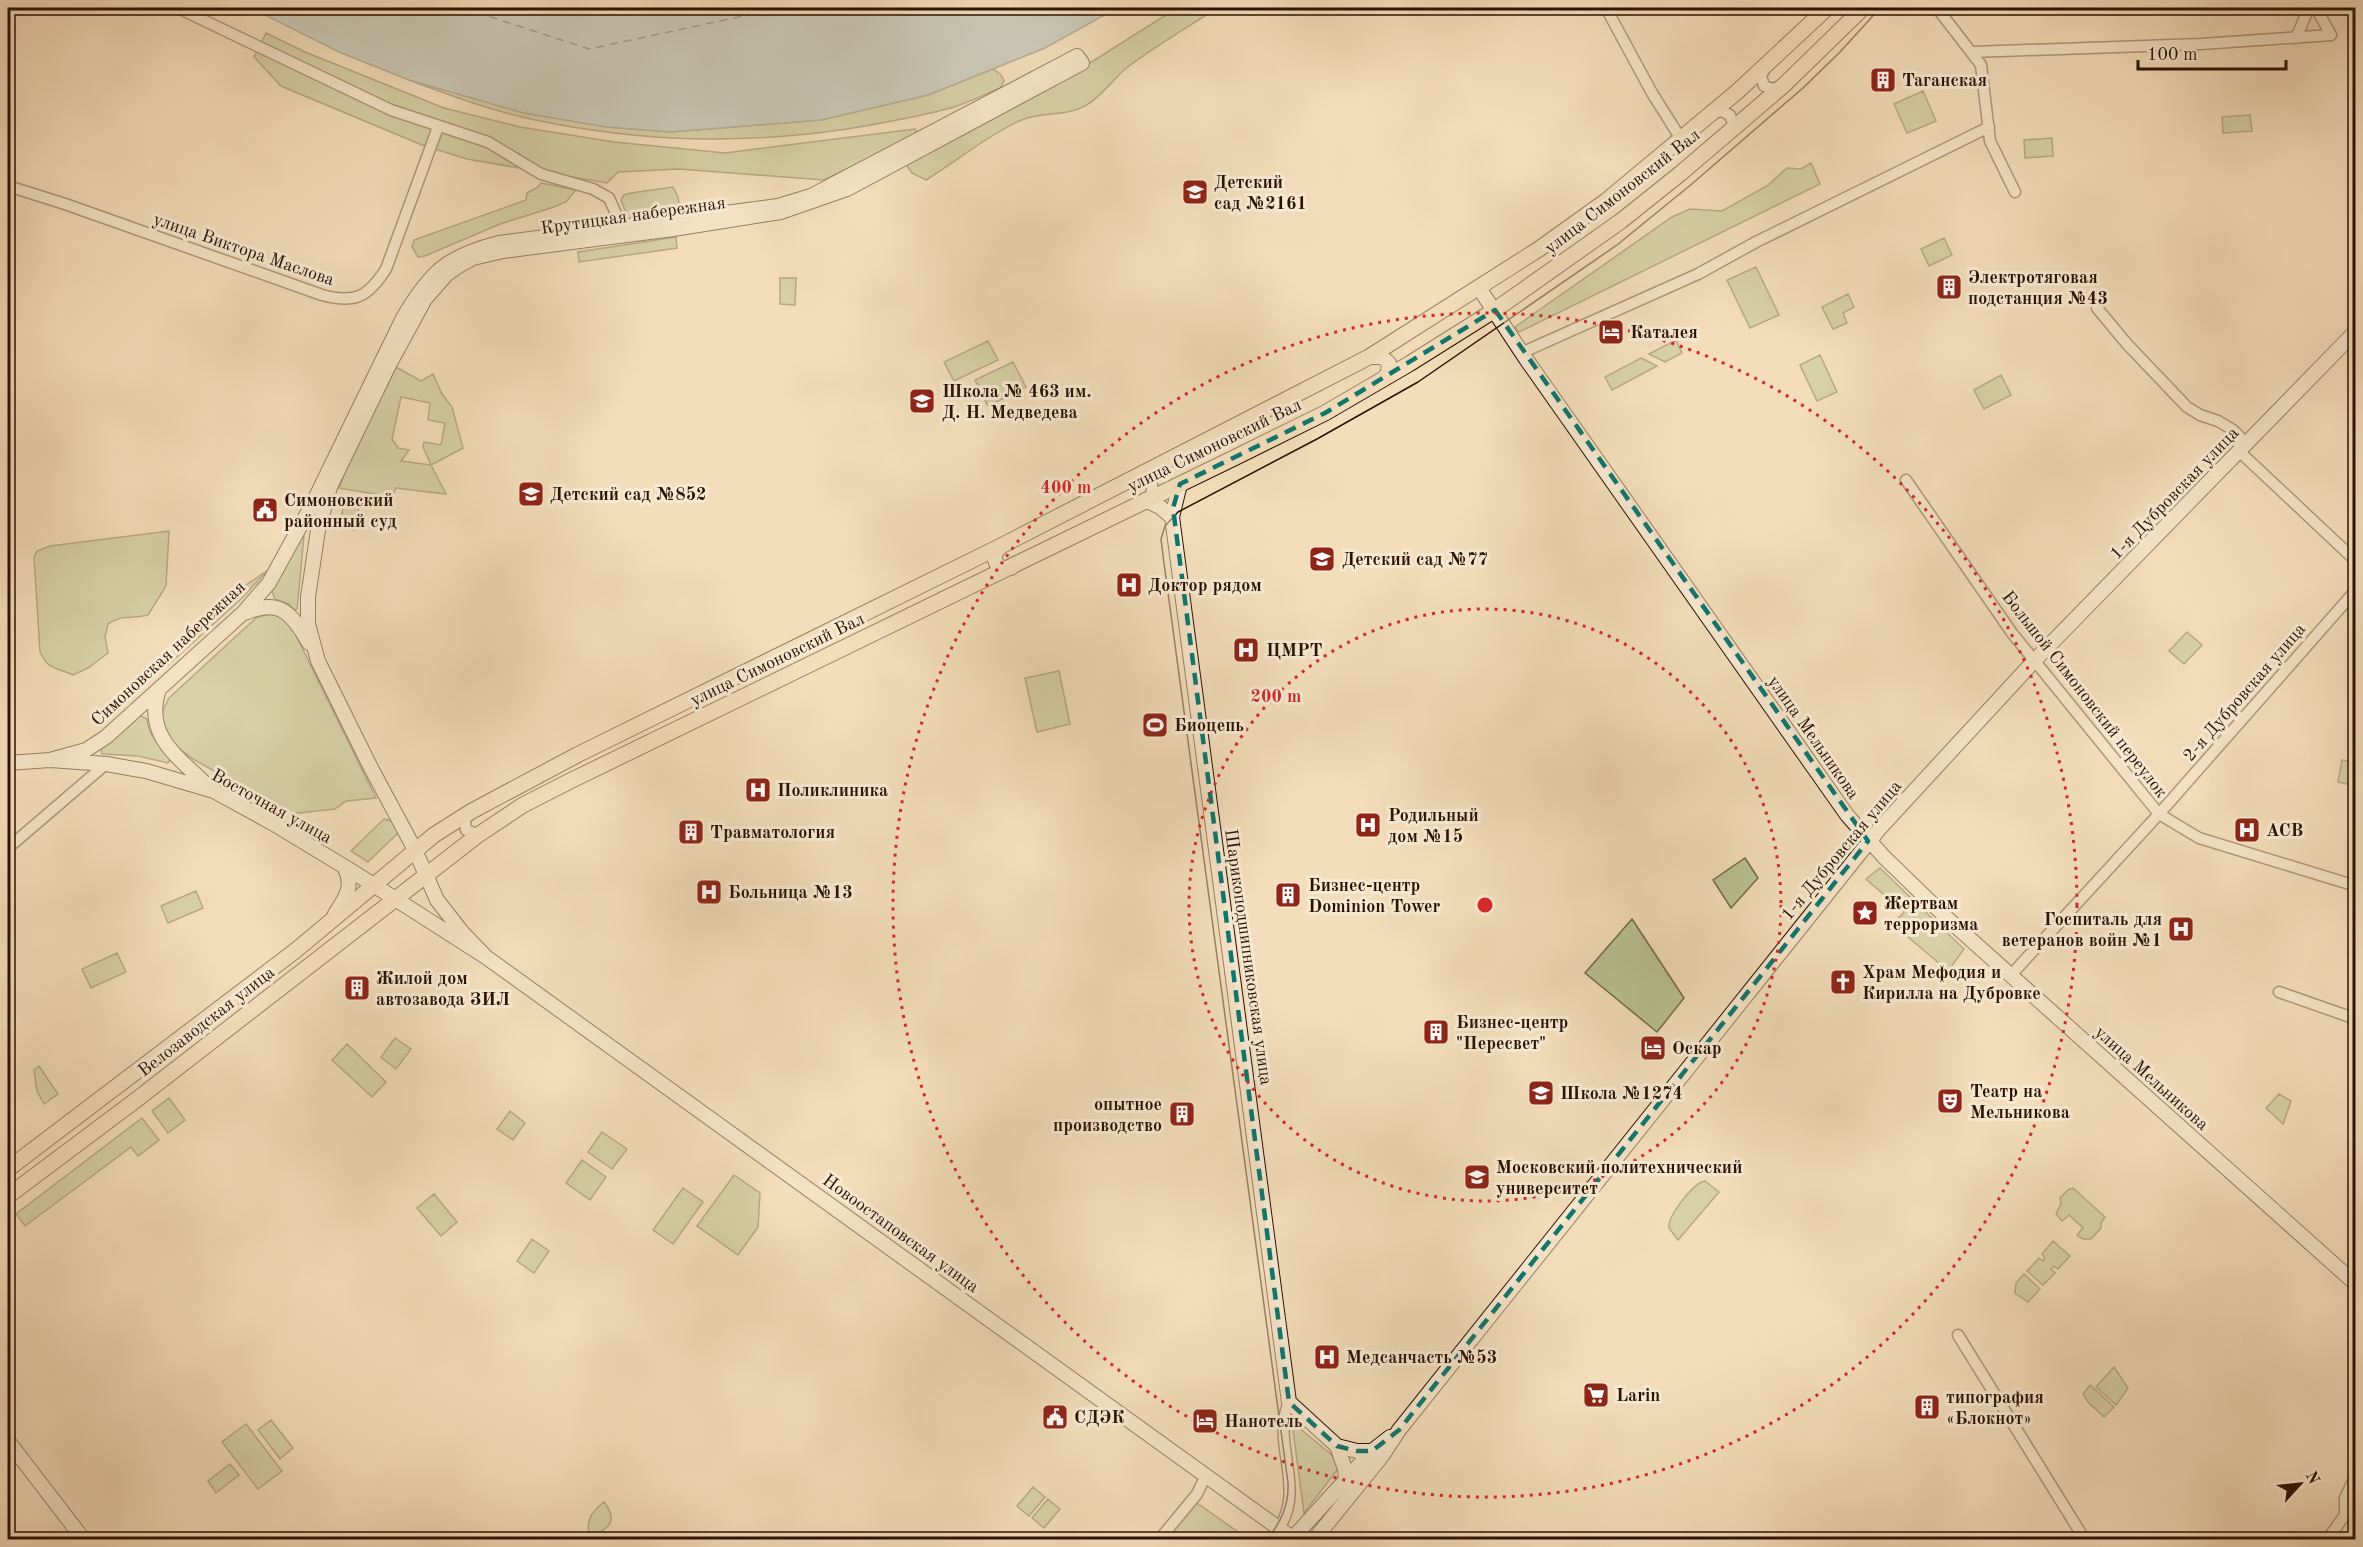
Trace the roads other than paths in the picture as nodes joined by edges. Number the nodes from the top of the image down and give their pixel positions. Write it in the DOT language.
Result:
graph roads {
  1 [pos="178,8"];
  2 [pos="1606,8"];
  3 [pos="1827,8"];
  4 [pos="1863,8"];
  5 [pos="1937,8"];
  6 [pos="2309,8"];
  7 [pos="2316,8"];
  8 [pos="2296,38"];
  9 [pos="1972,52"];
  10 [pos="1080,59"];
  11 [pos="1767,65"];
  12 [pos="1785,84"];
  13 [pos="1711,114"];
  14 [pos="438,127"];
  15 [pos="1989,127"];
  16 [pos="1728,134"];
  17 [pos="1681,139"];
  18 [pos="8,186"];
  19 [pos="2015,192"];
  20 [pos="622,230"];
  21 [pos="1479,288"];
  22 [pos="2097,308"];
  23 [pos="1495,310"];
  24 [pos="2355,331"];
  25 [pos="1521,353"];
  26 [pos="1369,357"];
  27 [pos="1383,380"];
  28 [pos="2243,448"];
  29 [pos="1135,478"];
  30 [pos="1906,480"];
  31 [pos="322,484"];
  32 [pos="1180,484"];
  33 [pos="1145,500"];
  34 [pos="1172,517"];
  35 [pos="1001,546"];
  36 [pos="2355,561"];
  37 [pos="1011,568"];
  38 [pos="2355,590"];
  39 [pos="243,613"];
  40 [pos="2035,660"];
  41 [pos="318,661"];
  42 [pos="159,689"];
  43 [pos="86,750"];
  44 [pos="50,760"];
  45 [pos="8,763"];
  46 [pos="106,764"];
  47 [pos="214,791"];
  48 [pos="472,811"];
  49 [pos="2159,814"];
  50 [pos="484,831"];
  51 [pos="1869,841"];
  52 [pos="8,848"];
  53 [pos="415,850"];
  54 [pos="344,867"];
  55 [pos="427,875"];
  56 [pos="373,885"];
  57 [pos="2355,886"];
  58 [pos="397,899"];
  59 [pos="330,922"];
  60 [pos="486,957"];
  61 [pos="2011,975"];
  62 [pos="2280,992"];
  63 [pos="2355,1019"];
  64 [pos="8,1169"];
  65 [pos="8,1196"];
  66 [pos="2355,1284"];
  67 [pos="1958,1335"];
  68 [pos="1289,1402"];
  69 [pos="1399,1430"];
  70 [pos="8,1441"];
  71 [pos="1337,1446"];
  72 [pos="1372,1451"];
  73 [pos="1206,1475"];
  74 [pos="2355,1475"];
  75 [pos="1346,1479"];
  76 [pos="1279,1528"];
  77 [pos="84,1539"];
  78 [pos="1159,1539"];
  79 [pos="1293,1539"];
  80 [pos="1314,1539"];
  81 [pos="2085,1539"];
  82 [pos="2327,1539"];
  1 -- 14 [label="street"];
  2 -- 17 [label="street"];
  3 -- 11 [label="main road, улица Симоновский Вал"];
  4 -- 12 [label="main road, улица Симоновский Вал"];
  5 -- 9 [label="street"];
  6 -- 8 [label="street"];
  7 -- 8 [label="street"];
  8 -- 9 [label="street"];
  9 -- 15 [label="street"];
  10 -- 20 [label="main road, Крутицкая набережная"];
  11 -- 12 [label="street"];
  11 -- 13 [label="main road, улица Симоновский Вал"];
  12 -- 16 [label="main road, улица Симоновский Вал"];
  13 -- 16 [label="street"];
  13 -- 17 [label="main road, улица Симоновский Вал"];
  14 -- 18 [label="street, улица Виктора Маслова"];
  14 -- 20 [label="street"];
  15 -- 19 [label="street"];
  15 -- 25 [label="street"];
  16 -- 23 [label="main road, улица Симоновский Вал"];
  17 -- 21 [label="main road, улица Симоновский Вал"];
  20 -- 31 [label="main road, Крутицкая набережная"];
  20 -- 41 [label="main road, Крутицкая набережная"];
  21 -- 23 [label="main road, улица Мельникова"];
  21 -- 26 [label="main road, улица Симоновский Вал"];
  22 -- 28 [label="street"];
  23 -- 25 [label="main road, улица Мельникова"];
  23 -- 27 [label="main road, улица Симоновский Вал"];
  24 -- 28 [label="main road, 1-я Дубровская улица"];
  25 -- 51 [label="main road, улица Мельникова"];
  26 -- 27 [label="main road"];
  26 -- 29 [label="main road, улица Симоновский Вал"];
  27 -- 32 [label="main road, улица Симоновский Вал"];
  28 -- 36 [label="street"];
  28 -- 40 [label="main road, 1-я Дубровская улица"];
  29 -- 33 [label="street"];
  29 -- 35 [label="main road, улица Симоновский Вал"];
  30 -- 40 [label="street, Большой Симоновский переулок"];
  31 -- 39 [label="main road, Симоновская набережная"];
  32 -- 33 [label="main road, улица Симоновский Вал"];
  32 -- 34 [label="main road"];
  33 -- 34 [label="main road"];
  33 -- 37 [label="main road, улица Симоновский Вал"];
  34 -- 68 [label="main road, Шарикоподшипниковская улица"];
  35 -- 37 [label="main road"];
  35 -- 48 [label="main road, улица Симоновский Вал"];
  37 -- 50 [label="main road, улица Симоновский Вал"];
  38 -- 49 [label="street, 2-я Дубровская улица"];
  39 -- 41 [label="main road"];
  39 -- 42 [label="main road, Симоновская набережная"];
  40 -- 49 [label="street, Большой Симоновский переулок"];
  40 -- 51 [label="main road, 1-я Дубровская улица"];
  41 -- 53 [label="main road, Новоостаповская улица"];
  42 -- 43 [label="main road, Симоновская набережная"];
  42 -- 47 [label="main road"];
  43 -- 44 [label="main road, Восточная улица"];
  44 -- 45 [label="main road, Восточная улица"];
  44 -- 46 [label="main road, Восточная улица"];
  46 -- 47 [label="main road, Восточная улица"];
  46 -- 52 [label="street"];
  47 -- 54 [label="main road, Восточная улица"];
  48 -- 50 [label="street"];
  48 -- 53 [label="main road, улица Симоновский Вал"];
  49 -- 57 [label="street, Большой Симоновский переулок"];
  49 -- 61 [label="street, 2-я Дубровская улица"];
  50 -- 55 [label="main road, улица Симоновский Вал"];
  51 -- 61 [label="main road, улица Мельникова"];
  51 -- 69 [label="main road, 1-я Дубровская улица"];
  53 -- 55 [label="main road, Новоостаповская улица"];
  53 -- 56 [label="main road, Велозаводская улица"];
  54 -- 56 [label="main road, Восточная улица"];
  54 -- 59 [label="main road"];
  55 -- 58 [label="main road, Велозаводская улица"];
  55 -- 60 [label="main road, Новоостаповская улица"];
  56 -- 58 [label="main road, Восточная улица"];
  56 -- 59 [label="main road, Велозаводская улица"];
  58 -- 60 [label="main road, Новоостаповская улица"];
  58 -- 65 [label="main road, Велозаводская улица"];
  59 -- 64 [label="main road, Велозаводская улица"];
  60 -- 73 [label="main road, Новоостаповская улица"];
  61 -- 66 [label="main road, улица Мельникова"];
  62 -- 63 [label="street"];
  67 -- 81 [label="street"];
  68 -- 71 [label="main road"];
  68 -- 76 [label="street, Шарикоподшипниковская улица"];
  69 -- 72 [label="main road, 1-я Дубровская улица"];
  69 -- 80 [label="main road, 1-я Дубровская улица"];
  70 -- 77 [label="main road"];
  71 -- 72 [label="main road"];
  71 -- 75 [label="main road"];
  72 -- 75 [label="main road, 1-я Дубровская улица"];
  73 -- 76 [label="main road, Новоостаповская улица"];
  73 -- 78 [label="street"];
  74 -- 82 [label="street"];
  75 -- 79 [label="main road, 1-я Дубровская улица"];
  76 -- 79 [label="main road, Новоостаповская улица"];
}
